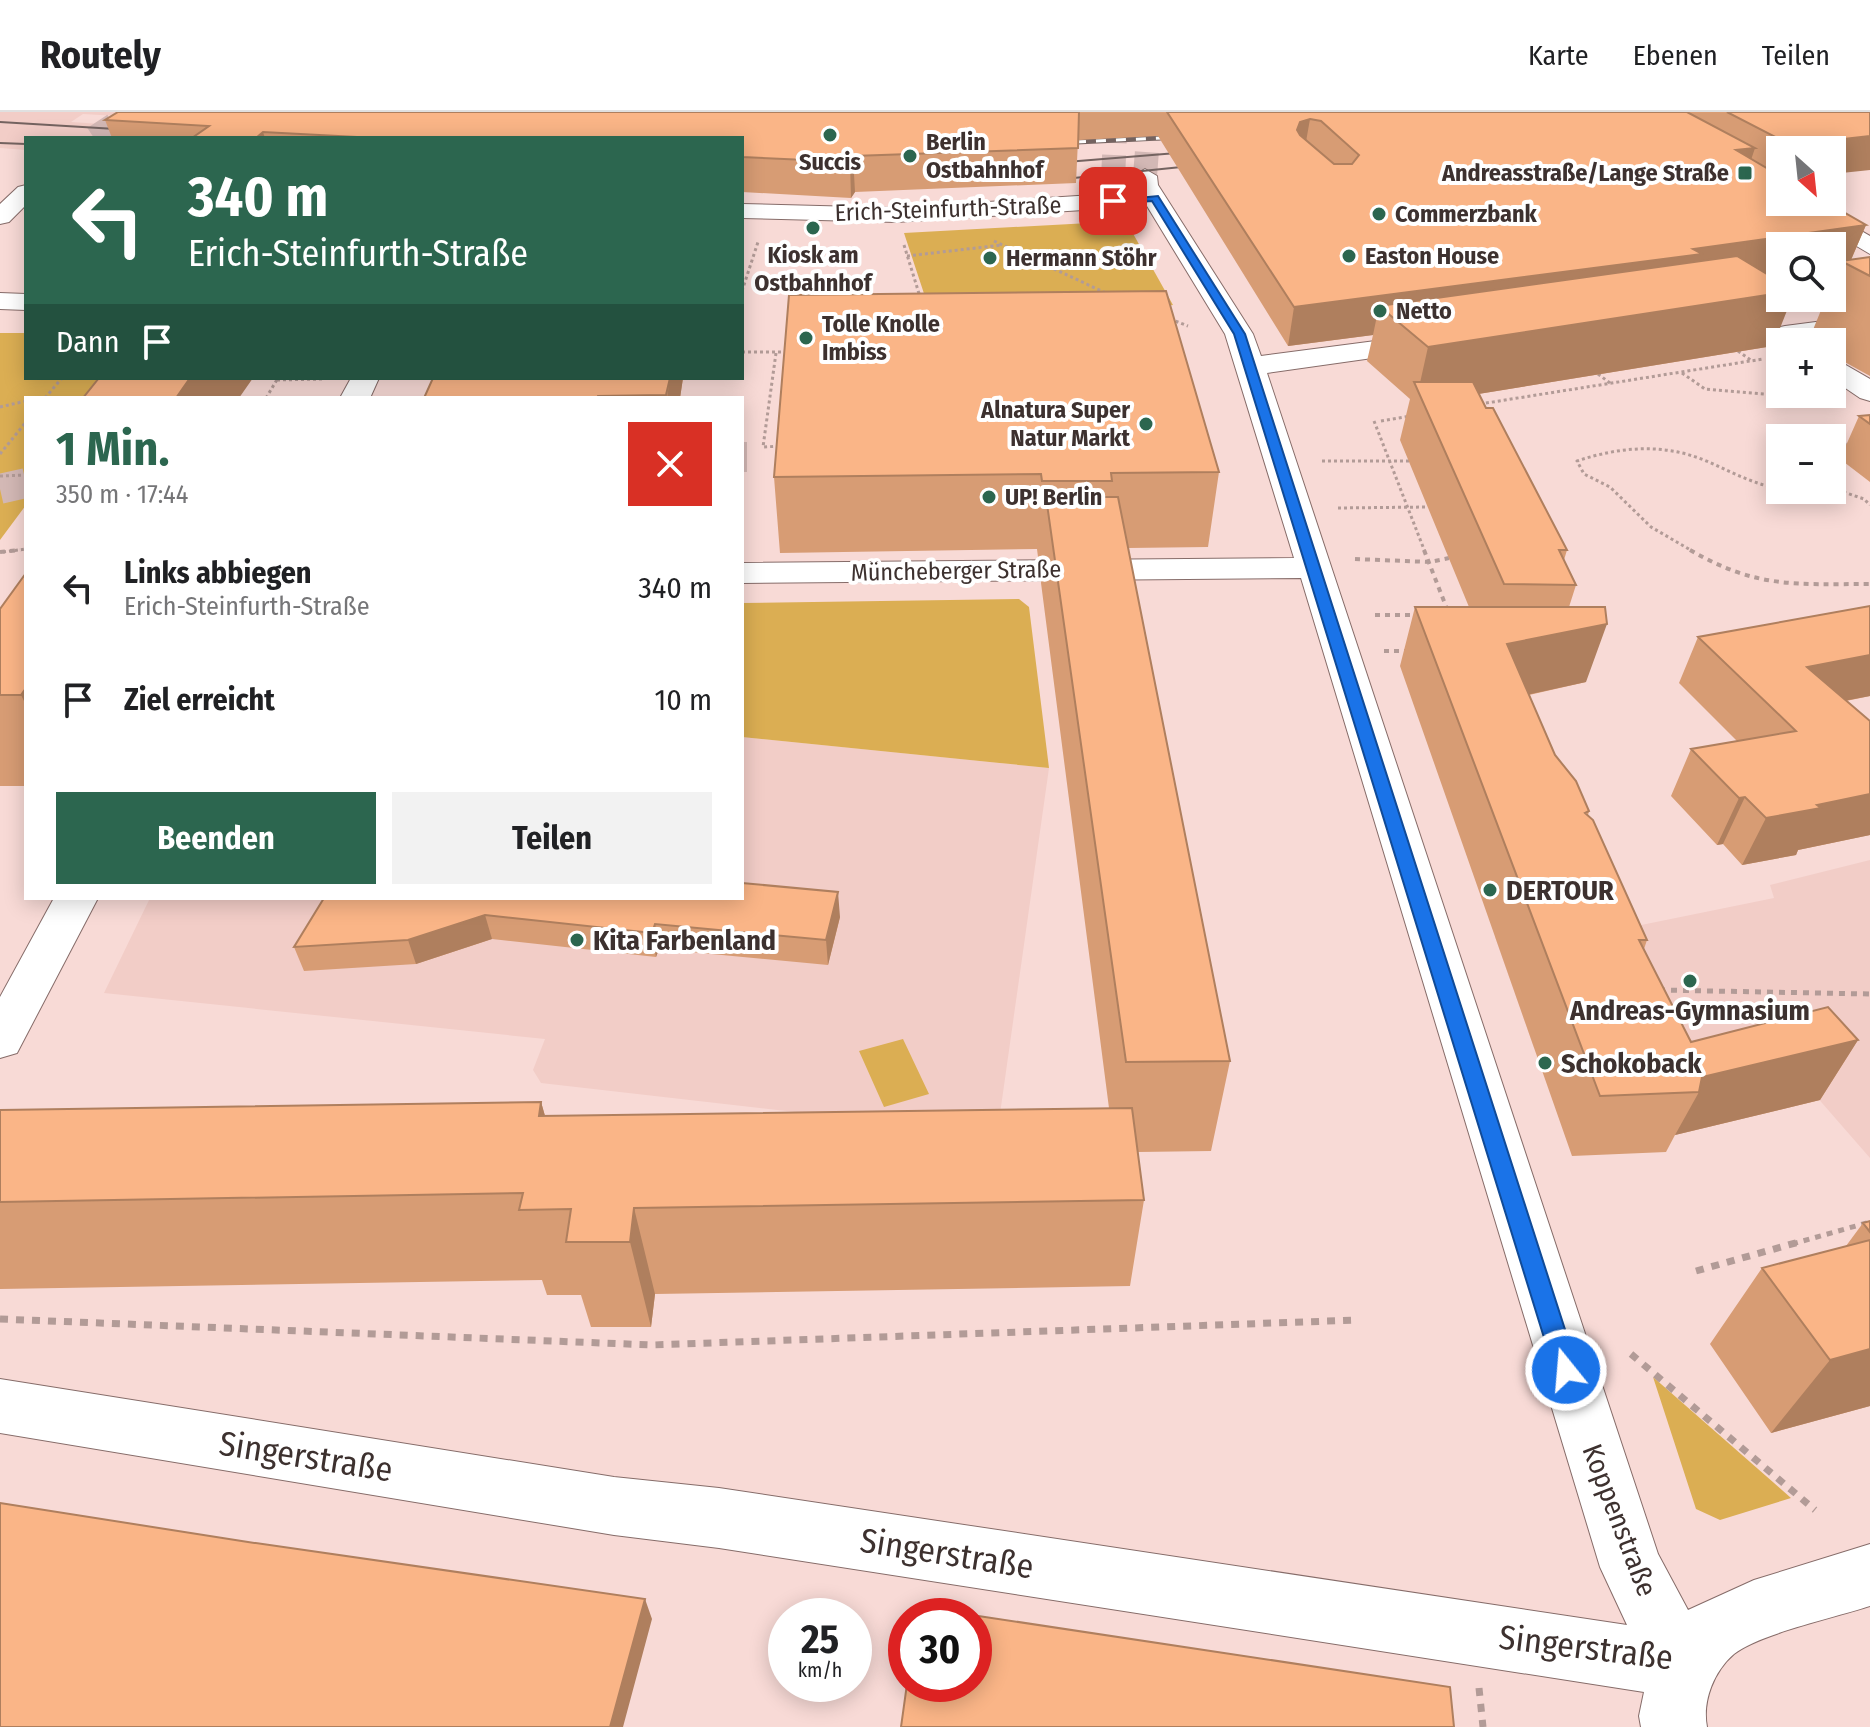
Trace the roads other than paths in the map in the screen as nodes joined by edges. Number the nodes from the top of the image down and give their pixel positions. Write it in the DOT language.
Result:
graph roads {
  1 [pos="1113,179"];
  2 [pos="1155,184"];
  3 [pos="24,192"];
  4 [pos="0,193"];
  5 [pos="24,194"];
  6 [pos="744,211"];
  7 [pos="1818,216"];
  8 [pos="0,217"];
  9 [pos="1870,246"];
  10 [pos="0,301"];
  11 [pos="24,302"];
  12 [pos="1870,323"];
  13 [pos="1821,328"];
  14 [pos="1463,337"];
  15 [pos="1250,365"];
  16 [pos="1846,376"];
  17 [pos="1870,392"];
  18 [pos="1335,564"];
  19 [pos="744,573"];
  20 [pos="75,900"];
  21 [pos="0,1040"];
  22 [pos="0,1406"];
  23 [pos="1870,1575"];
  24 [pos="1678,1696"];
  1 -- 2 [label="street"];
  2 -- 6 [label="street, Erich-Steinfurth-Straße"];
  2 -- 15 [label="street, Koppenstraße"];
  3 -- 4 [label="street"];
  5 -- 8 [label="street"];
  7 -- 9 [label="street"];
  10 -- 11 [label="street"];
  12 -- 13 [label="street"];
  14 -- 15 [label="street"];
  15 -- 18 [label="street, Koppenstraße"];
  16 -- 17 [label="street"];
  18 -- 19 [label="street, Müncheberger Straße"];
  18 -- 24 [label="street, Koppenstraße"];
  20 -- 21 [label="street"];
  22 -- 24 [label="street, Singerstraße"];
  23 -- 24 [label="street, Singerstraße"];
}
